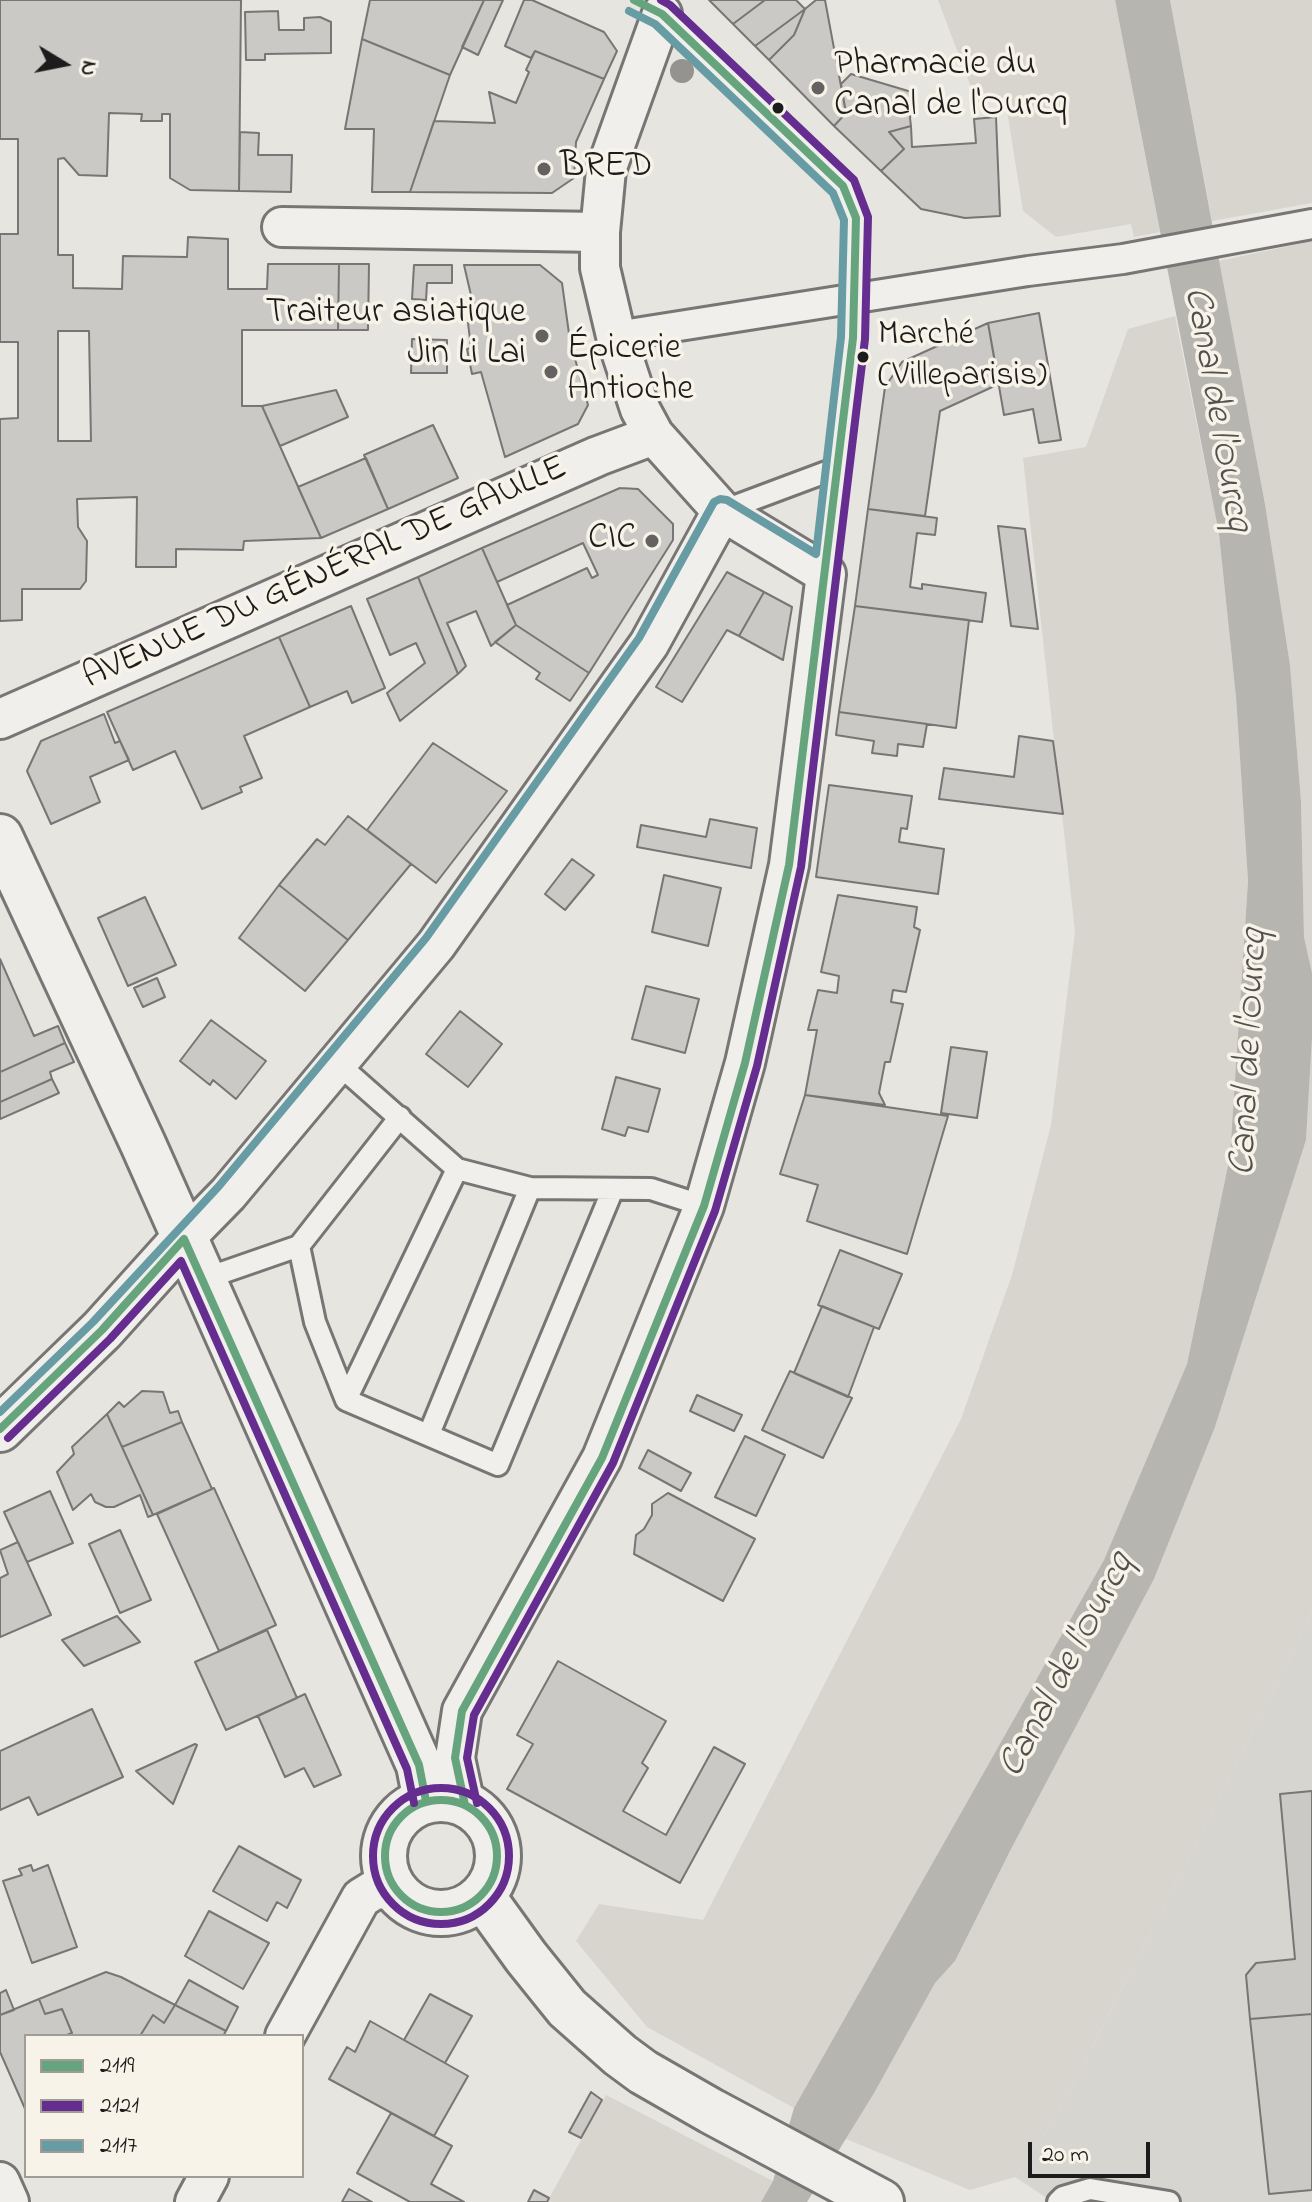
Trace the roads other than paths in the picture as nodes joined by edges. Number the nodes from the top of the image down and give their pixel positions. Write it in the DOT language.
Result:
graph roads {
  1 [pos="651,5"];
  2 [pos="1312,224"];
  3 [pos="282,227"];
  4 [pos="600,232"];
  5 [pos="854,299"];
  6 [pos="616,336"];
  7 [pos="654,435"];
  8 [pos="837,468"];
  9 [pos="722,511"];
  10 [pos="826,574"];
  11 [pos="0,719"];
  12 [pos="0,837"];
  13 [pos="337,1063"];
  14 [pos="400,1117"];
  15 [pos="457,1169"];
  16 [pos="530,1188"];
  17 [pos="613,1189"];
  18 [pos="704,1206"];
  19 [pos="184,1239"];
  20 [pos="299,1246"];
  21 [pos="201,1280"];
  22 [pos="346,1400"];
  23 [pos="0,1429"];
  24 [pos="429,1434"];
  25 [pos="446,1803"];
  26 [pos="394,1888"];
  27 [pos="482,1896"];
  28 [pos="286,2034"];
  29 [pos="208,2178"];
  30 [pos="0,2182"];
  31 [pos="878,2200"];
  32 [pos="9,2202"];
  33 [pos="195,2202"];
  34 [pos="1058,2202"];
  35 [pos="1169,2202"];
  1 -- 4 [label="street"];
  1 -- 5 [label="lane"];
  2 -- 5 [label="street"];
  3 -- 4 [label="street"];
  4 -- 6 [label="street"];
  5 -- 6 [label="street"];
  5 -- 8 [label="lane"];
  6 -- 7 [label="street"];
  7 -- 9 [label="street"];
  7 -- 11 [label="street, AVENUE DU GÉNÉRAL DE GAULLE"];
  8 -- 9 [label="lane"];
  8 -- 10 [label="lane"];
  9 -- 10 [label="street"];
  9 -- 13 [label="street"];
  10 -- 18 [label="street"];
  12 -- 19 [label="street"];
  13 -- 14 [label="lane"];
  13 -- 19 [label="street"];
  14 -- 15 [label="lane"];
  14 -- 20 [label="lane"];
  15 -- 16 [label="lane"];
  15 -- 22 [label="lane"];
  16 -- 17 [label="lane"];
  16 -- 24 [label="lane"];
  17 -- 18 [label="lane"];
  17 -- 24 [label="lane"];
  18 -- 25 [label="street"];
  19 -- 21 [label="street"];
  19 -- 23 [label="street"];
  20 -- 21 [label="lane"];
  20 -- 22 [label="lane"];
  21 -- 25 [label="street"];
  22 -- 24 [label="lane"];
  25 -- 26 [label="street"];
  25 -- 27 [label="street"];
  26 -- 27 [label="street"];
  26 -- 28 [label="street"];
  27 -- 31 [label="street"];
  29 -- 33 [label="street"];
  30 -- 32 [label="street"];
  34 -- 35 [label="lane"];
}
